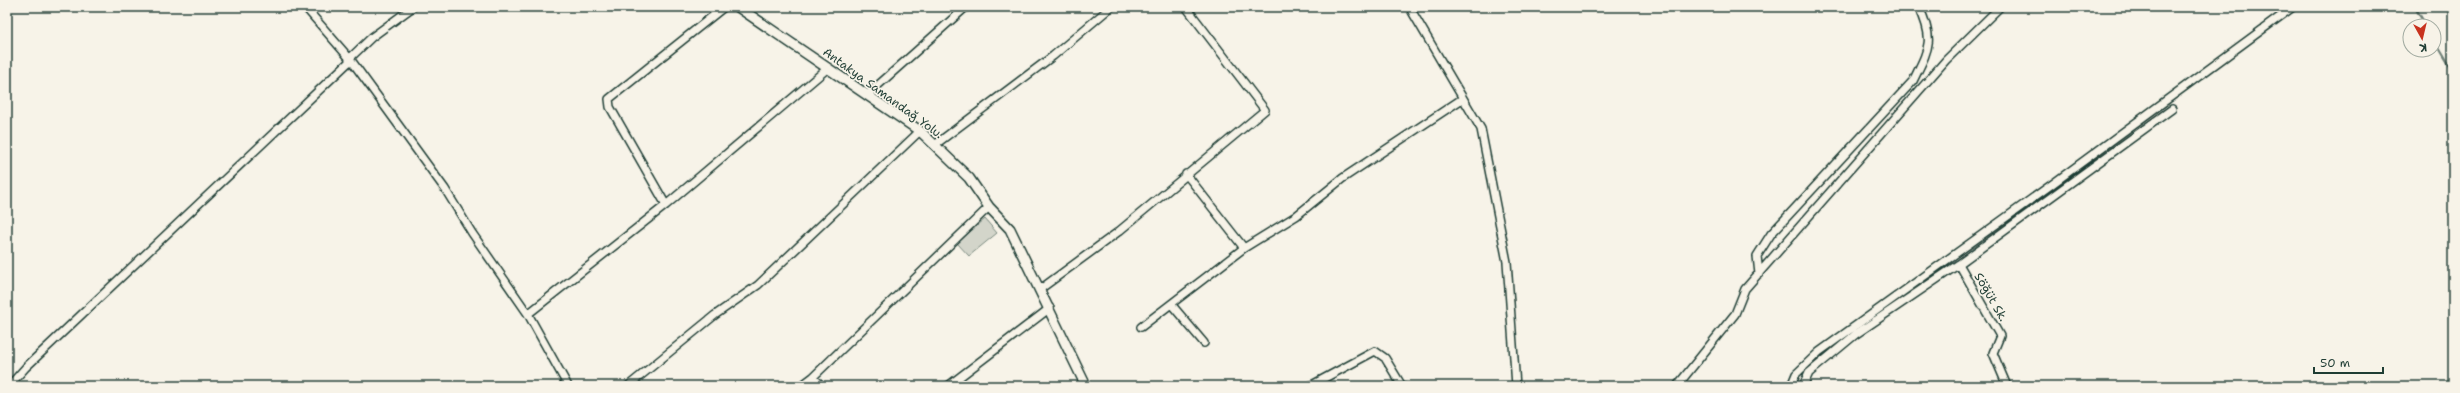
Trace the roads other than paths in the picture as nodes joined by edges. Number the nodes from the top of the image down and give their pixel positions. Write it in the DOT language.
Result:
graph roads {
  1 [pos="305,7"];
  2 [pos="413,7"];
  3 [pos="724,7"];
  4 [pos="966,7"];
  5 [pos="1111,7"];
  6 [pos="1186,7"];
  7 [pos="1412,7"];
  8 [pos="1919,7"];
  9 [pos="2000,7"];
  10 [pos="2293,7"];
  11 [pos="742,8"];
  12 [pos="350,59"];
  13 [pos="828,68"];
  14 [pos="867,95"];
  15 [pos="1462,99"];
  16 [pos="2172,109"];
  17 [pos="920,132"];
  18 [pos="936,144"];
  19 [pos="1186,174"];
  20 [pos="666,205"];
  21 [pos="989,207"];
  22 [pos="1244,248"];
  23 [pos="1959,264"];
  24 [pos="1759,274"];
  25 [pos="1040,290"];
  26 [pos="1171,304"];
  27 [pos="1050,308"];
  28 [pos="528,314"];
  29 [pos="1141,327"];
  30 [pos="1204,343"];
  31 [pos="813,377"];
  32 [pos="9,386"];
  33 [pos="568,386"];
  34 [pos="628,386"];
  35 [pos="801,386"];
  36 [pos="822,386"];
  37 [pos="948,386"];
  38 [pos="1086,386"];
  39 [pos="1310,386"];
  40 [pos="1402,386"];
  41 [pos="1516,386"];
  42 [pos="1676,386"];
  43 [pos="1791,386"];
  44 [pos="1803,386"];
  45 [pos="2007,386"];
  1 -- 12 [label="street"];
  2 -- 12 [label="street"];
  3 -- 20 [label="street"];
  4 -- 14 [label="street"];
  5 -- 18 [label="street"];
  6 -- 19 [label="street"];
  7 -- 15 [label="street"];
  8 -- 24 [label="street"];
  9 -- 24 [label="street"];
  10 -- 43 [label="street"];
  11 -- 13 [label="street, Antakya Samandağ Yolu."];
  12 -- 28 [label="street"];
  12 -- 32 [label="street"];
  13 -- 14 [label="street, Antakya Samandağ Yolu."];
  13 -- 20 [label="street"];
  14 -- 17 [label="street, Antakya Samandağ Yolu."];
  15 -- 22 [label="street"];
  15 -- 41 [label="street"];
  16 -- 23 [label="street"];
  17 -- 18 [label="street, Antakya Samandağ Yolu."];
  17 -- 34 [label="street"];
  18 -- 21 [label="street, Antakya Samandağ Yolu."];
  19 -- 22 [label="street"];
  19 -- 25 [label="street"];
  20 -- 28 [label="street"];
  21 -- 25 [label="street, Antakya Samandağ Yolu."];
  21 -- 31 [label="street"];
  22 -- 26 [label="street"];
  23 -- 44 [label="street"];
  23 -- 45 [label="street, Söğüt Sk."];
  24 -- 42 [label="street"];
  25 -- 27 [label="street, Antakya Samandağ Yolu."];
  26 -- 29 [label="street"];
  26 -- 30 [label="street"];
  27 -- 37 [label="street"];
  27 -- 38 [label="street, Antakya Samandağ Yolu."];
  28 -- 33 [label="street"];
  31 -- 35 [label="street"];
  31 -- 36 [label="street"];
  39 -- 40 [label="street"];
}
